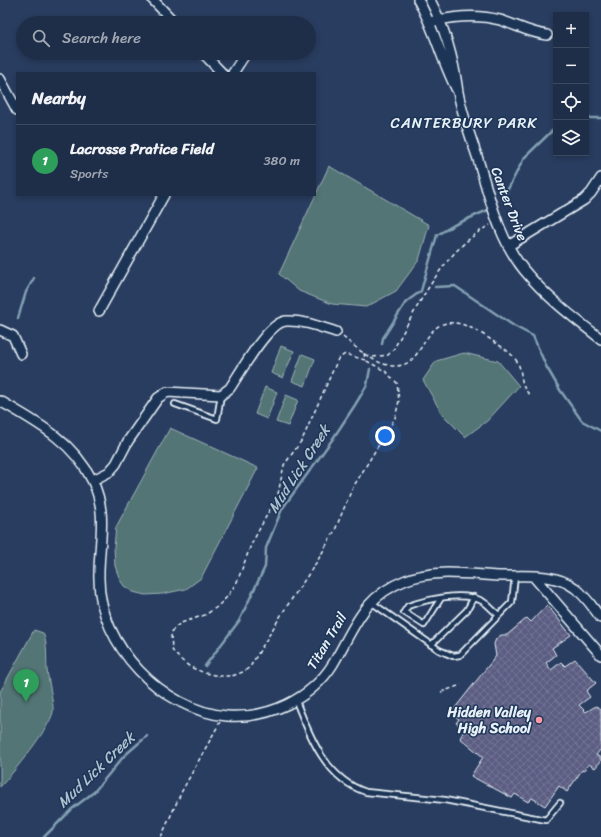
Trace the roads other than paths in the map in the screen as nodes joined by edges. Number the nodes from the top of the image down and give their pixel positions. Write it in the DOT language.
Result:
graph roads {
  1 [pos="153,0"];
  2 [pos="418,0"];
  3 [pos="430,0"];
  4 [pos="168,16"];
  5 [pos="439,20"];
  6 [pos="429,22"];
  7 [pos="548,35"];
  8 [pos="210,60"];
  9 [pos="241,60"];
  10 [pos="221,72"];
  11 [pos="234,72"];
  12 [pos="0,79"];
  13 [pos="458,92"];
  14 [pos="16,108"];
  15 [pos="601,178"];
  16 [pos="163,196"];
  17 [pos="508,246"];
  18 [pos="99,311"];
  19 [pos="0,330"];
  20 [pos="336,332"];
  21 [pos="601,339"];
  22 [pos="21,354"];
  23 [pos="221,395"];
  24 [pos="0,401"];
  25 [pos="175,404"];
  26 [pos="93,480"];
  27 [pos="516,576"];
  28 [pos="534,577"];
  29 [pos="474,597"];
  30 [pos="441,598"];
  31 [pos="371,602"];
  32 [pos="498,615"];
  33 [pos="601,618"];
  34 [pos="431,645"];
  35 [pos="601,655"];
  36 [pos="296,701"];
  37 [pos="560,803"];
  1 -- 4 [label="street"];
  2 -- 6 [label="street, Canter Drive"];
  3 -- 5 [label="street, Canter Drive"];
  5 -- 6 [label="street"];
  5 -- 7 [label="street"];
  5 -- 13 [label="street, Canter Drive"];
  6 -- 13 [label="street, Canter Drive"];
  8 -- 10 [label="street"];
  9 -- 11 [label="street"];
  12 -- 14 [label="street"];
  13 -- 17 [label="street, Canter Drive"];
  15 -- 17 [label="street"];
  16 -- 18 [label="street"];
  17 -- 21 [label="street, Canter Drive"];
  19 -- 22 [label="street"];
  20 -- 23 [label="street"];
  23 -- 25 [label="lane"];
  23 -- 26 [label="street"];
  24 -- 26 [label="street, Titan Trail"];
  26 -- 36 [label="street, Titan Trail"];
  27 -- 28 [label="street, Titan Trail"];
  27 -- 31 [label="street, Titan Trail"];
  27 -- 32 [label="lane"];
  28 -- 33 [label="street, Titan Trail"];
  28 -- 35 [label="street"];
  29 -- 30 [label="lane"];
  29 -- 32 [label="lane"];
  29 -- 34 [label="lane"];
  30 -- 30 [label="lane"];
  31 -- 34 [label="lane"];
  31 -- 36 [label="street, Titan Trail"];
  32 -- 34 [label="lane"];
  36 -- 37 [label="lane"];
}
